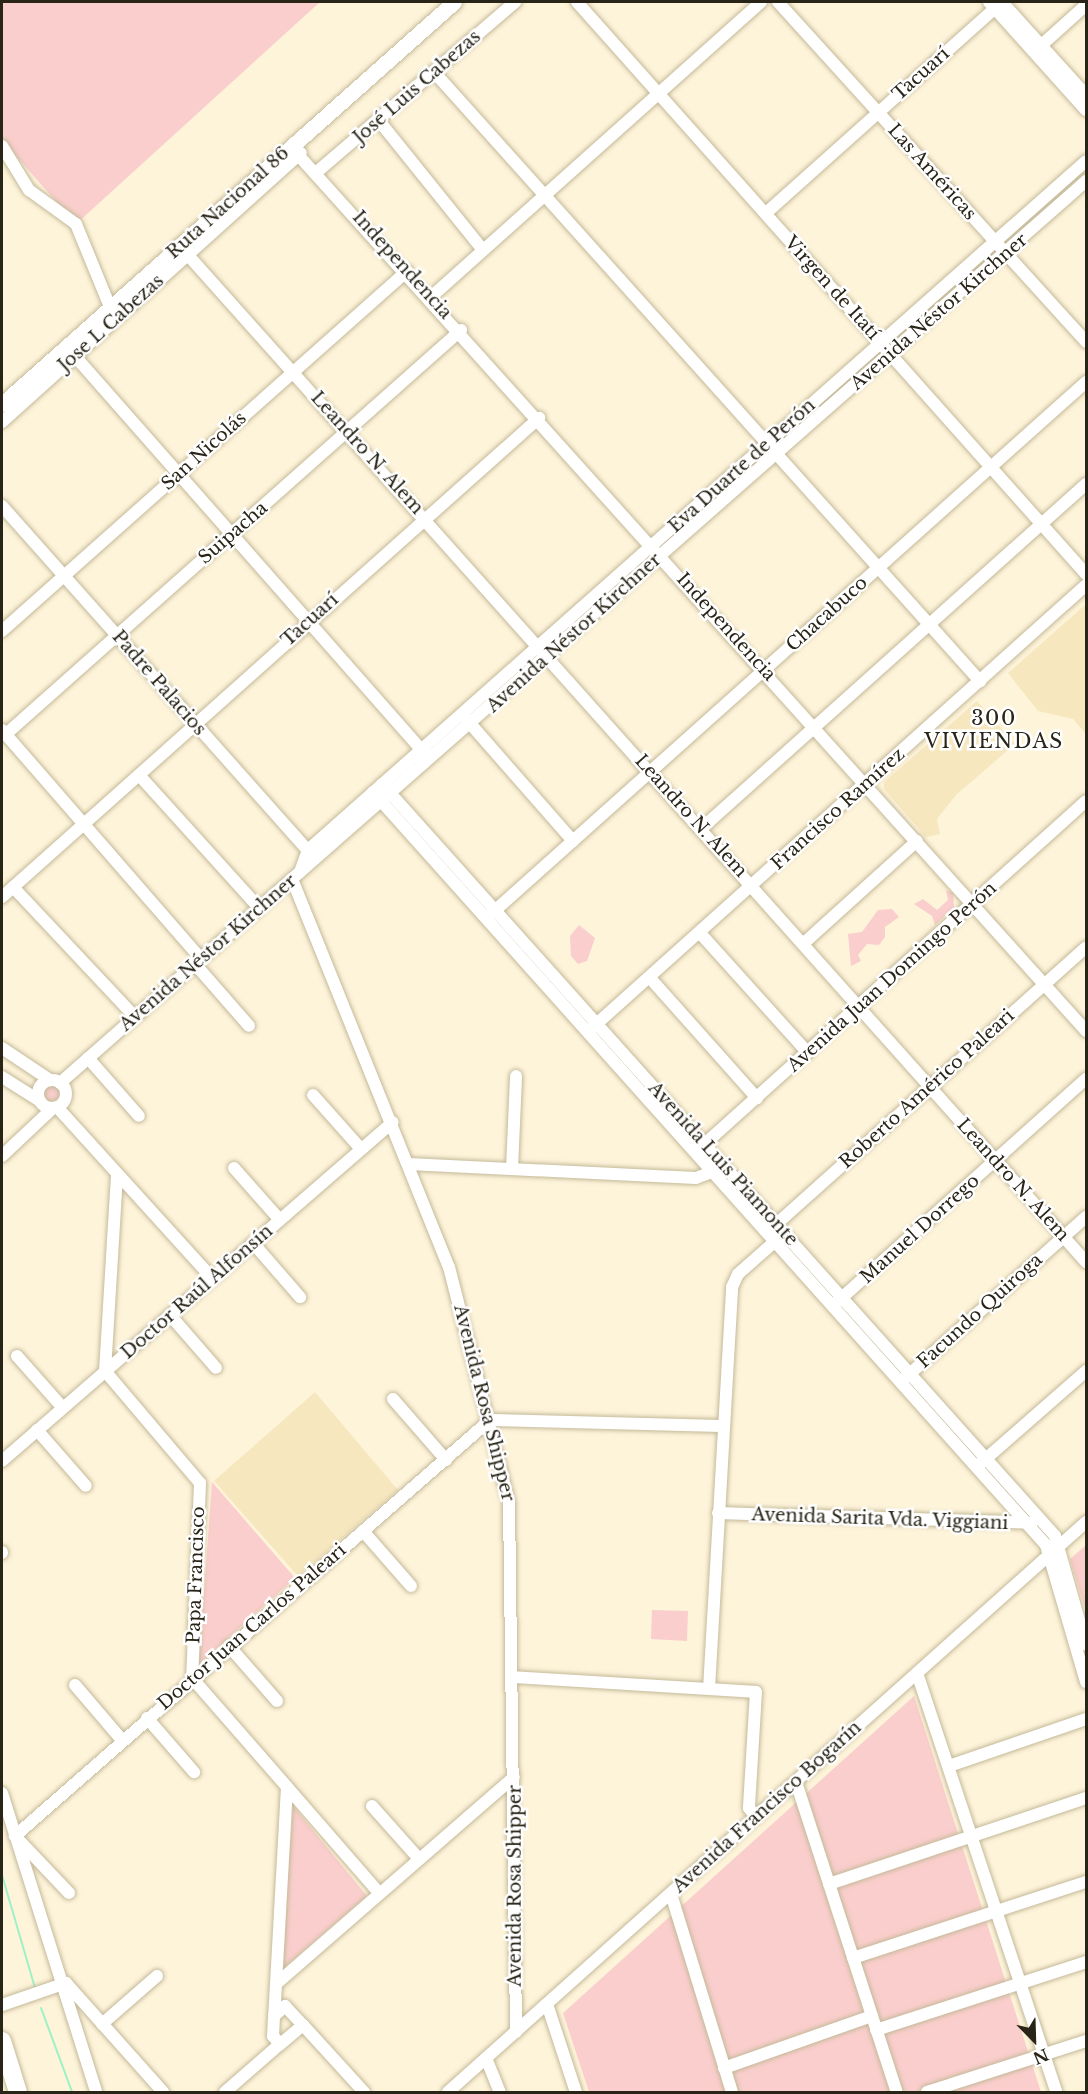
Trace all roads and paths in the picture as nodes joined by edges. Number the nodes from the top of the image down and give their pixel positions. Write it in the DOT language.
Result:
graph roads {
  1 [pos="454,2"];
  2 [pos="515,2"];
  3 [pos="577,2"];
  4 [pos="761,2"];
  5 [pos="778,2"];
  6 [pos="996,4"];
  7 [pos="1086,5"];
  8 [pos="1038,49"];
  9 [pos="435,73"];
  10 [pos="658,92"];
  11 [pos="1086,95"];
  12 [pos="1086,110"];
  13 [pos="879,112"];
  14 [pos="380,122"];
  15 [pos="2,146"];
  16 [pos="296,150"];
  17 [pos="1086,161"];
  18 [pos="318,171"];
  19 [pos="1086,181"];
  20 [pos="546,193"];
  21 [pos="766,213"];
  22 [pos="996,242"];
  23 [pos="184,250"];
  24 [pos="483,250"];
  25 [pos="1006,253"];
  26 [pos="407,271"];
  27 [pos="431,297"];
  28 [pos="110,307"];
  29 [pos="460,330"];
  30 [pos="1086,342"];
  31 [pos="881,343"];
  32 [pos="70,351"];
  33 [pos="891,354"];
  34 [pos="294,371"];
  35 [pos="1086,382"];
  36 [pos="2,404"];
  37 [pos="539,418"];
  38 [pos="2,422"];
  39 [pos="348,433"];
  40 [pos="770,441"];
  41 [pos="779,452"];
  42 [pos="992,467"];
  43 [pos="178,474"];
  44 [pos="1086,484"];
  45 [pos="2,506"];
  46 [pos="423,516"];
  47 [pos="1042,524"];
  48 [pos="232,534"];
  49 [pos="652,545"];
  50 [pos="662,556"];
  51 [pos="879,567"];
  52 [pos="1086,574"];
  53 [pos="63,575"];
  54 [pos="1086,585"];
  55 [pos="308,621"];
  56 [pos="929,625"];
  57 [pos="2,632"];
  58 [pos="117,636"];
  59 [pos="539,646"];
  60 [pos="548,656"];
  61 [pos="764,669"];
  62 [pos="980,681"];
  63 [pos="462,714"];
  64 [pos="195,724"];
  65 [pos="471,724"];
  66 [pos="815,727"];
  67 [pos="3,733"];
  68 [pos="422,749"];
  69 [pos="431,760"];
  70 [pos="651,771"];
  71 [pos="139,775"];
  72 [pos="866,784"];
  73 [pos="378,788"];
  74 [pos="394,794"];
  75 [pos="384,803"];
  76 [pos="1086,803"];
  77 [pos="85,825"];
  78 [pos="702,828"];
  79 [pos="573,841"];
  80 [pos="917,841"];
  81 [pos="312,855"];
  82 [pos="296,876"];
  83 [pos="753,885"];
  84 [pos="13,887"];
  85 [pos="2,897"];
  86 [pos="973,905"];
  87 [pos="259,908"];
  88 [pos="491,914"];
  89 [pos="700,933"];
  90 [pos="804,943"];
  91 [pos="1086,947"];
  92 [pos="198,962"];
  93 [pos="650,978"];
  94 [pos="1045,984"];
  95 [pos="860,1006"];
  96 [pos="135,1017"];
  97 [pos="249,1026"];
  98 [pos="593,1027"];
  99 [pos="1086,1031"];
  100 [pos="2,1048"];
  101 [pos="808,1053"];
  102 [pos="88,1058"];
  103 [pos="2,1077"];
  104 [pos="516,1077"];
  105 [pos="1086,1079"];
  106 [pos="55,1082"];
  107 [pos="930,1088"];
  108 [pos="313,1095"];
  109 [pos="757,1098"];
  110 [pos="40,1101"];
  111 [pos="55,1108"];
  112 [pos="139,1116"];
  113 [pos="393,1122"];
  114 [pos="701,1148"];
  115 [pos="361,1149"];
  116 [pos="2,1156"];
  117 [pos="995,1161"];
  118 [pos="409,1164"];
  119 [pos="234,1168"];
  120 [pos="512,1169"];
  121 [pos="719,1169"];
  122 [pos="117,1175"];
  123 [pos="1086,1217"];
  124 [pos="280,1220"];
  125 [pos="776,1233"];
  126 [pos="1064,1237"];
  127 [pos="254,1243"];
  128 [pos="1086,1262"];
  129 [pos="212,1278"];
  130 [pos="300,1297"];
  131 [pos="838,1302"];
  132 [pos="170,1315"];
  133 [pos="17,1356"];
  134 [pos="216,1368"];
  135 [pos="105,1371"];
  136 [pos="1086,1371"];
  137 [pos="905,1378"];
  138 [pos="393,1399"];
  139 [pos="63,1408"];
  140 [pos="490,1420"];
  141 [pos="724,1425"];
  142 [pos="38,1430"];
  143 [pos="446,1460"];
  144 [pos="2,1461"];
  145 [pos="982,1463"];
  146 [pos="86,1486"];
  147 [pos="718,1513"];
  148 [pos="1041,1520"];
  149 [pos="1086,1522"];
  150 [pos="1028,1525"];
  151 [pos="363,1531"];
  152 [pos="1056,1549"];
  153 [pos="411,1586"];
  154 [pos="1082,1615"];
  155 [pos="1086,1645"];
  156 [pos="229,1646"];
  157 [pos="917,1673"];
  158 [pos="512,1677"];
  159 [pos="192,1678"];
  160 [pos="1086,1682"];
  161 [pos="75,1685"];
  162 [pos="709,1689"];
  163 [pos="277,1701"];
  164 [pos="147,1718"];
  165 [pos="1086,1719"];
  166 [pos="122,1740"];
  167 [pos="949,1766"];
  168 [pos="194,1772"];
  169 [pos="514,1777"];
  170 [pos="796,1782"];
  171 [pos="287,1787"];
  172 [pos="2,1793"];
  173 [pos="1086,1798"];
  174 [pos="372,1806"];
  175 [pos="756,1817"];
  176 [pos="15,1836"];
  177 [pos="972,1838"];
  178 [pos="419,1859"];
  179 [pos="1086,1882"];
  180 [pos="829,1884"];
  181 [pos="69,1893"];
  182 [pos="379,1893"];
  183 [pos="670,1894"];
  184 [pos="997,1911"];
  185 [pos="853,1958"];
  186 [pos="1086,1962"];
  187 [pos="157,1976"];
  188 [pos="1021,1984"];
  189 [pos="60,1985"];
  190 [pos="276,1990"];
  191 [pos="547,2004"];
  192 [pos="2,2005"];
  193 [pos="285,2006"];
  194 [pos="274,2016"];
  195 [pos="872,2016"];
  196 [pos="102,2024"];
  197 [pos="303,2025"];
  198 [pos="876,2030"];
  199 [pos="516,2032"];
  200 [pos="2,2041"];
  201 [pos="1086,2041"];
  202 [pos="280,2044"];
  203 [pos="1044,2055"];
  204 [pos="486,2058"];
  205 [pos="724,2068"];
  206 [pos="18,2092"];
  207 [pos="96,2092"];
  208 [pos="163,2092"];
  209 [pos="225,2092"];
  210 [pos="364,2092"];
  211 [pos="448,2092"];
  212 [pos="500,2092"];
  213 [pos="576,2092"];
  214 [pos="732,2092"];
  215 [pos="897,2092"];
  216 [pos="927,2092"];
  217 [pos="1056,2092"];
  1 -- 16 [label="main road, Ruta Nacional 86"];
  2 -- 9 [label="street, José Luis Cabezas"];
  3 -- 10 [label="street, Virgen de Itatí"];
  4 -- 10 [label="street"];
  5 -- 13 [label="street, Las Américas"];
  6 -- 8 [label="street"];
  6 -- 13 [label="street, Tacuarí"];
  7 -- 8 [label="street"];
  8 -- 11 [label="street"];
  8 -- 12 [label="street"];
  9 -- 14 [label="street, José Luis Cabezas"];
  9 -- 20 [label="street"];
  10 -- 20 [label="street"];
  10 -- 21 [label="street, Virgen de Itatí"];
  13 -- 21 [label="street, Tacuarí"];
  13 -- 22 [label="street, Las Américas"];
  14 -- 18 [label="street, José Luis Cabezas"];
  14 -- 24 [label="street"];
  15 -- 28 [label="street"];
  16 -- 18 [label="street, Independencia"];
  16 -- 23 [label="main road, Ruta Nacional 86"];
  17 -- 22 [label="street, Eva Duarte de Perón"];
  18 -- 26 [label="street, Independencia"];
  19 -- 25 [label="street, Avenida Néstor Kirchner"];
  20 -- 24 [label="street"];
  20 -- 40 [label="street"];
  21 -- 31 [label="street, Virgen de Itatí"];
  22 -- 25 [label="street, Las Américas"];
  22 -- 31 [label="street, Eva Duarte de Perón"];
  23 -- 28 [label="main road, Ruta Nacional 86"];
  23 -- 32 [label="street, Jose L Cabezas"];
  23 -- 34 [label="street, Leandro N. Alem"];
  24 -- 27 [label="street"];
  25 -- 30 [label="street, Las Américas"];
  25 -- 33 [label="street, Avenida Néstor Kirchner"];
  26 -- 27 [label="street, Independencia"];
  26 -- 34 [label="street, San Nicolás"];
  27 -- 29 [label="street, Independencia"];
  28 -- 32 [label="main road, Ruta Nacional 86"];
  29 -- 37 [label="street, Independencia"];
  29 -- 39 [label="street, Suipacha"];
  31 -- 33 [label="street, Virgen de Itatí"];
  31 -- 40 [label="street, Eva Duarte de Perón"];
  32 -- 36 [label="main road, Ruta Nacional 86"];
  32 -- 38 [label="street, Jose L Cabezas"];
  32 -- 43 [label="street"];
  33 -- 41 [label="street, Avenida Néstor Kirchner"];
  33 -- 42 [label="street, Virgen de Itatí"];
  34 -- 39 [label="street, Leandro N. Alem"];
  34 -- 43 [label="street, San Nicolás"];
  35 -- 42 [label="street, Chacabuco"];
  37 -- 46 [label="street, Tacuarí"];
  37 -- 49 [label="street, Independencia"];
  39 -- 46 [label="street, Leandro N. Alem"];
  39 -- 48 [label="street, Suipacha"];
  40 -- 41 [label="street"];
  40 -- 49 [label="street, Eva Duarte de Perón"];
  41 -- 50 [label="street, Avenida Néstor Kirchner"];
  41 -- 51 [label="street"];
  42 -- 47 [label="street, Virgen de Itatí"];
  42 -- 51 [label="street, Chacabuco"];
  43 -- 48 [label="street"];
  43 -- 53 [label="street, San Nicolás"];
  44 -- 47 [label="street"];
  45 -- 53 [label="street, Padre Palacios"];
  46 -- 55 [label="street, Tacuarí"];
  46 -- 59 [label="street, Leandro N. Alem"];
  47 -- 52 [label="street, Virgen de Itatí"];
  47 -- 56 [label="street"];
  48 -- 55 [label="street"];
  48 -- 58 [label="street, Suipacha"];
  49 -- 50 [label="street, Independencia"];
  49 -- 59 [label="street, Eva Duarte de Perón"];
  50 -- 60 [label="street, Avenida Néstor Kirchner"];
  50 -- 61 [label="street, Independencia"];
  51 -- 56 [label="street"];
  51 -- 61 [label="street, Chacabuco"];
  53 -- 57 [label="street, San Nicolás"];
  53 -- 58 [label="street, Padre Palacios"];
  54 -- 62 [label="street, Francisco Ramírez"];
  55 -- 64 [label="street, Tacuarí"];
  55 -- 68 [label="street"];
  56 -- 62 [label="street"];
  56 -- 66 [label="street"];
  58 -- 64 [label="street, Padre Palacios"];
  58 -- 67 [label="street, Suipacha"];
  59 -- 60 [label="street, Leandro N. Alem"];
  59 -- 63 [label="street, Eva Duarte de Perón"];
  60 -- 65 [label="street, Avenida Néstor Kirchner"];
  60 -- 70 [label="street, Leandro N. Alem"];
  61 -- 66 [label="street, Independencia"];
  61 -- 70 [label="street, Chacabuco"];
  62 -- 72 [label="street, Francisco Ramírez"];
  63 -- 65 [label="street"];
  63 -- 68 [label="street, Eva Duarte de Perón"];
  64 -- 71 [label="street, Tacuarí"];
  64 -- 81 [label="street, Padre Palacios"];
  65 -- 69 [label="street, Avenida Néstor Kirchner"];
  65 -- 79 [label="street"];
  66 -- 72 [label="street, Independencia"];
  66 -- 78 [label="street"];
  67 -- 77 [label="street"];
  68 -- 69 [label="street"];
  68 -- 73 [label="street, Eva Duarte de Perón"];
  69 -- 74 [label="street, Avenida Néstor Kirchner"];
  70 -- 78 [label="street, Leandro N. Alem"];
  70 -- 79 [label="street, Chacabuco"];
  71 -- 77 [label="street, Tacuarí"];
  71 -- 87 [label="street"];
  72 -- 80 [label="street, Independencia"];
  72 -- 83 [label="street, Francisco Ramírez"];
  73 -- 74 [label="street, Avenida Luis Piamonte"];
  73 -- 75 [label="street, Avenida Luis Piamonte"];
  73 -- 81 [label="street, Eva Duarte de Perón"];
  74 -- 75 [label="street, Avenida Néstor Kirchner"];
  74 -- 88 [label="street, Avenida Luis Piamonte"];
  75 -- 81 [label="street, Avenida Néstor Kirchner"];
  75 -- 88 [label="street, Avenida Luis Piamonte"];
  76 -- 86 [label="street, Avenida Juan Domingo Perón"];
  77 -- 84 [label="street, Tacuarí"];
  77 -- 92 [label="street"];
  78 -- 83 [label="street, Leandro N. Alem"];
  79 -- 88 [label="street, Chacabuco"];
  80 -- 86 [label="street, Independencia"];
  80 -- 90 [label="street"];
  81 -- 82 [label="street, Eva Duarte de Perón"];
  82 -- 87 [label="street, Avenida Néstor Kirchner"];
  82 -- 113 [label="street, Avenida Rosa Shipper"];
  83 -- 89 [label="street, Francisco Ramírez"];
  83 -- 90 [label="street, Leandro N. Alem"];
  84 -- 85 [label="street, Tacuarí"];
  84 -- 96 [label="street"];
  86 -- 94 [label="street, Independencia"];
  86 -- 95 [label="street, Avenida Juan Domingo Perón"];
  87 -- 92 [label="street, Avenida Néstor Kirchner"];
  88 -- 98 [label="street, Avenida Luis Piamonte"];
  89 -- 93 [label="street, Francisco Ramírez"];
  89 -- 101 [label="street"];
  90 -- 95 [label="street, Leandro N. Alem"];
  91 -- 94 [label="street, Roberto Américo Paleari"];
  92 -- 96 [label="street, Avenida Néstor Kirchner"];
  92 -- 97 [label="street"];
  93 -- 98 [label="street, Francisco Ramírez"];
  93 -- 109 [label="street"];
  94 -- 99 [label="street, Independencia"];
  94 -- 107 [label="street, Roberto Américo Paleari"];
  95 -- 101 [label="street, Avenida Juan Domingo Perón"];
  95 -- 107 [label="street, Leandro N. Alem"];
  96 -- 102 [label="street, Avenida Néstor Kirchner"];
  98 -- 114 [label="street, Avenida Luis Piamonte"];
  100 -- 106 [label="street"];
  101 -- 109 [label="street, Avenida Juan Domingo Perón"];
  102 -- 106 [label="street, Avenida Néstor Kirchner"];
  102 -- 112 [label="street"];
  103 -- 110 [label="street"];
  104 -- 120 [label="street"];
  105 -- 117 [label="street, Manuel Dorrego"];
  106 -- 110 [label="street"];
  106 -- 111 [label="street"];
  107 -- 117 [label="street, Leandro N. Alem"];
  107 -- 125 [label="street, Roberto Américo Paleari"];
  108 -- 115 [label="street"];
  109 -- 114 [label="street, Avenida Juan Domingo Perón"];
  110 -- 111 [label="street"];
  111 -- 116 [label="street"];
  111 -- 122 [label="street"];
  113 -- 115 [label="street, Doctor Raúl Alfonsín"];
  113 -- 118 [label="street, Avenida Rosa Shipper"];
  114 -- 121 [label="street, Avenida Luis Piamonte"];
  115 -- 124 [label="street, Doctor Raúl Alfonsín"];
  117 -- 126 [label="street, Leandro N. Alem"];
  117 -- 131 [label="street, Manuel Dorrego"];
  118 -- 120 [label="street"];
  118 -- 140 [label="street, Avenida Rosa Shipper"];
  119 -- 124 [label="street"];
  120 -- 121 [label="street"];
  121 -- 125 [label="street, Avenida Luis Piamonte"];
  122 -- 129 [label="street"];
  122 -- 135 [label="street"];
  123 -- 126 [label="street, Facundo Quiroga"];
  124 -- 127 [label="street, Doctor Raúl Alfonsín"];
  125 -- 131 [label="street, Avenida Luis Piamonte"];
  125 -- 141 [label="street, Roberto Américo Paleari"];
  126 -- 128 [label="street, Leandro N. Alem"];
  126 -- 137 [label="street, Facundo Quiroga"];
  127 -- 129 [label="street, Doctor Raúl Alfonsín"];
  127 -- 130 [label="street"];
  129 -- 132 [label="street, Doctor Raúl Alfonsín"];
  131 -- 137 [label="street, Avenida Luis Piamonte"];
  132 -- 134 [label="street"];
  132 -- 135 [label="street, Doctor Raúl Alfonsín"];
  133 -- 139 [label="street"];
  135 -- 139 [label="street, Doctor Raúl Alfonsín"];
  135 -- 159 [label="street, Papa Francisco"];
  136 -- 145 [label="street"];
  137 -- 145 [label="street, Avenida Luis Piamonte"];
  138 -- 143 [label="street"];
  139 -- 142 [label="street, Doctor Raúl Alfonsín"];
  140 -- 141 [label="street"];
  140 -- 143 [label="street, Doctor Juan Carlos Paleari"];
  140 -- 158 [label="street, Avenida Rosa Shipper"];
  141 -- 147 [label="street, Roberto Américo Paleari"];
  142 -- 144 [label="street, Doctor Raúl Alfonsín"];
  142 -- 146 [label="street"];
  143 -- 151 [label="street, Doctor Juan Carlos Paleari"];
  145 -- 148 [label="street, Avenida Luis Piamonte"];
  145 -- 150 [label="street, Avenida Luis Piamonte"];
  147 -- 150 [label="street, Avenida Sarita Vda. Viggiani"];
  147 -- 162 [label="street, Roberto Américo Paleari"];
  148 -- 150 [label="street, Avenida Sarita Vda. Viggiani"];
  148 -- 152 [label="street, Avenida Luis Piamonte"];
  149 -- 152 [label="street, Avenida Francisco Bogarín"];
  150 -- 152 [label="street, Avenida Luis Piamonte"];
  151 -- 153 [label="street"];
  151 -- 156 [label="street, Doctor Juan Carlos Paleari"];
  152 -- 154 [label="street"];
  152 -- 157 [label="street, Avenida Francisco Bogarín"];
  152 -- 160 [label="street"];
  154 -- 155 [label="street"];
  156 -- 159 [label="street, Doctor Juan Carlos Paleari"];
  156 -- 163 [label="street"];
  157 -- 167 [label="street"];
  157 -- 170 [label="street, Avenida Francisco Bogarín"];
  158 -- 162 [label="street"];
  158 -- 169 [label="street, Avenida Rosa Shipper"];
  159 -- 164 [label="street, Doctor Juan Carlos Paleari"];
  159 -- 171 [label="street"];
  161 -- 166 [label="street"];
  162 -- 175 [label="street"];
  164 -- 166 [label="street, Doctor Juan Carlos Paleari"];
  164 -- 168 [label="street"];
  165 -- 167 [label="street"];
  166 -- 176 [label="street, Doctor Juan Carlos Paleari"];
  167 -- 177 [label="street"];
  169 -- 178 [label="street"];
  169 -- 199 [label="street, Avenida Rosa Shipper"];
  170 -- 175 [label="street, Avenida Francisco Bogarín"];
  170 -- 180 [label="street"];
  171 -- 182 [label="street"];
  171 -- 190 [label="street"];
  172 -- 176 [label="street"];
  173 -- 177 [label="street"];
  174 -- 178 [label="street"];
  175 -- 183 [label="street, Avenida Francisco Bogarín"];
  176 -- 181 [label="street"];
  176 -- 189 [label="street"];
  177 -- 180 [label="street"];
  177 -- 184 [label="street"];
  178 -- 182 [label="street"];
  179 -- 184 [label="street"];
  180 -- 185 [label="street"];
  182 -- 190 [label="street"];
  183 -- 191 [label="street, Avenida Francisco Bogarín"];
  183 -- 205 [label="street"];
  184 -- 185 [label="street"];
  184 -- 188 [label="street"];
  185 -- 195 [label="street"];
  186 -- 188 [label="street"];
  187 -- 196 [label="street"];
  188 -- 198 [label="street"];
  188 -- 203 [label="street"];
  189 -- 192 [label="street"];
  189 -- 196 [label="street"];
  189 -- 207 [label="street"];
  190 -- 193 [label="street"];
  190 -- 194 [label="street"];
  191 -- 199 [label="street, Avenida Francisco Bogarín"];
  191 -- 213 [label="street"];
  193 -- 194 [label="street"];
  193 -- 197 [label="street"];
  194 -- 202 [label="street"];
  195 -- 198 [label="street"];
  195 -- 205 [label="street"];
  196 -- 208 [label="street"];
  197 -- 202 [label="street"];
  197 -- 210 [label="street"];
  198 -- 215 [label="street"];
  199 -- 204 [label="street, Avenida Francisco Bogarín"];
  200 -- 206 [label="highway"];
  201 -- 203 [label="street"];
  202 -- 209 [label="street"];
  203 -- 216 [label="street"];
  203 -- 217 [label="street"];
  204 -- 211 [label="street, Avenida Francisco Bogarín"];
  204 -- 212 [label="street"];
  205 -- 214 [label="street"];
}
